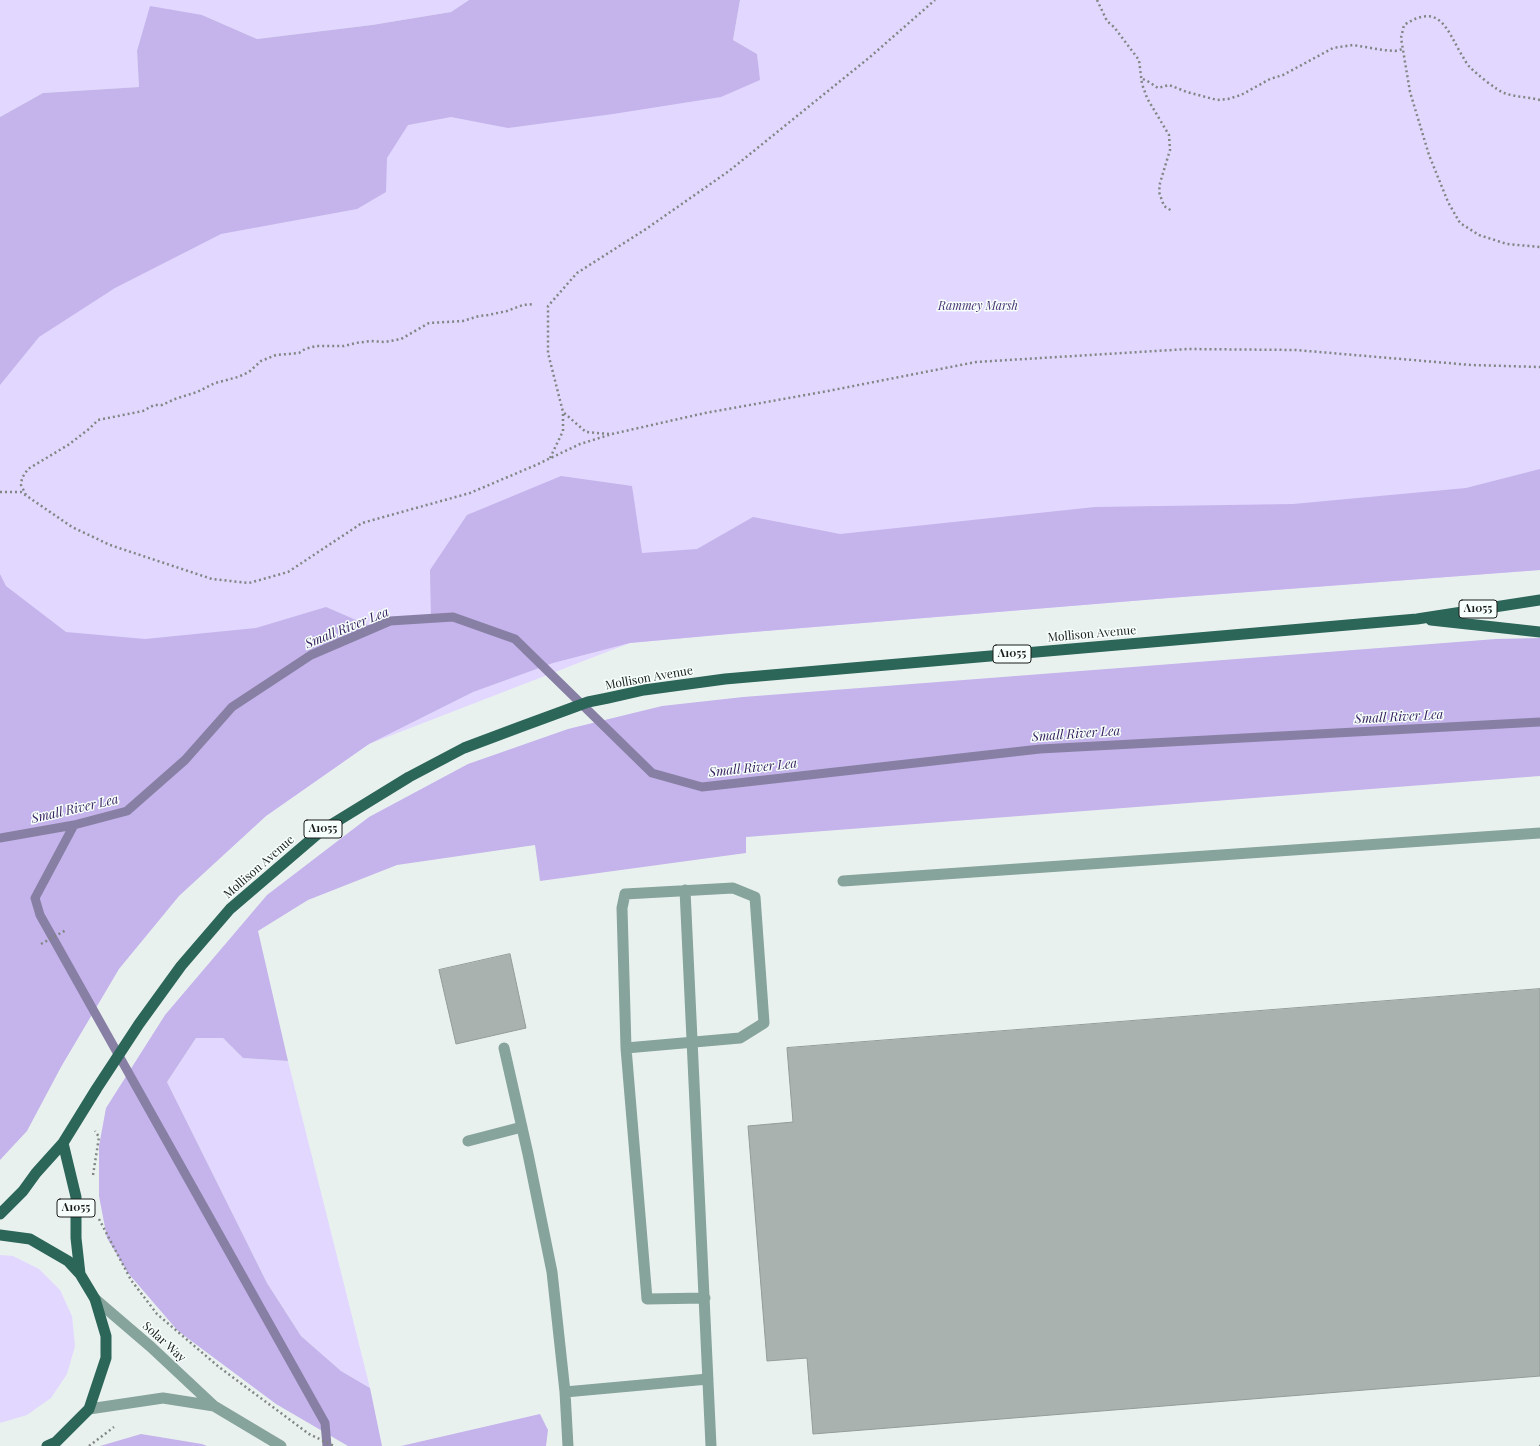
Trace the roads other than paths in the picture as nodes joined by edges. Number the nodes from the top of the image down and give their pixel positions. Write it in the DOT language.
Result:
graph roads {
  1 [pos="1540,600"];
  2 [pos="1417,618"];
  3 [pos="1540,632"];
  4 [pos="1540,833"];
  5 [pos="843,881"];
  6 [pos="685,890"];
  7 [pos="693,1042"];
  8 [pos="504,1048"];
  9 [pos="626,1048"];
  10 [pos="522,1127"];
  11 [pos="468,1141"];
  12 [pos="63,1143"];
  13 [pos="0,1214"];
  14 [pos="0,1236"];
  15 [pos="80,1274"];
  16 [pos="705,1298"];
  17 [pos="96,1299"];
  18 [pos="708,1379"];
  19 [pos="565,1392"];
  20 [pos="214,1406"];
  21 [pos="89,1409"];
  22 [pos="53,1445"];
  23 [pos="281,1446"];
  24 [pos="568,1446"];
  25 [pos="711,1446"];
  1 -- 2 [label="main road, Mollison Avenue / A1055"];
  2 -- 3 [label="main road, Mollison Avenue / A1055"];
  2 -- 12 [label="main road, Mollison Avenue / A1055"];
  4 -- 5 [label="street"];
  6 -- 7 [label="street"];
  6 -- 7 [label="street"];
  6 -- 9 [label="street"];
  7 -- 9 [label="street"];
  7 -- 16 [label="street"];
  8 -- 10 [label="street"];
  9 -- 16 [label="street"];
  10 -- 11 [label="street"];
  10 -- 19 [label="street"];
  12 -- 13 [label="main road, Mollison Avenue / A1055"];
  12 -- 15 [label="main road, A1055"];
  14 -- 15 [label="main road"];
  15 -- 17 [label="main road"];
  16 -- 18 [label="street"];
  17 -- 20 [label="street, Solar Way"];
  17 -- 21 [label="main road"];
  18 -- 19 [label="street"];
  18 -- 25 [label="street"];
  19 -- 24 [label="street"];
  20 -- 21 [label="street, Solar Way"];
  20 -- 23 [label="street, Solar Way"];
  21 -- 22 [label="main road"];
}
